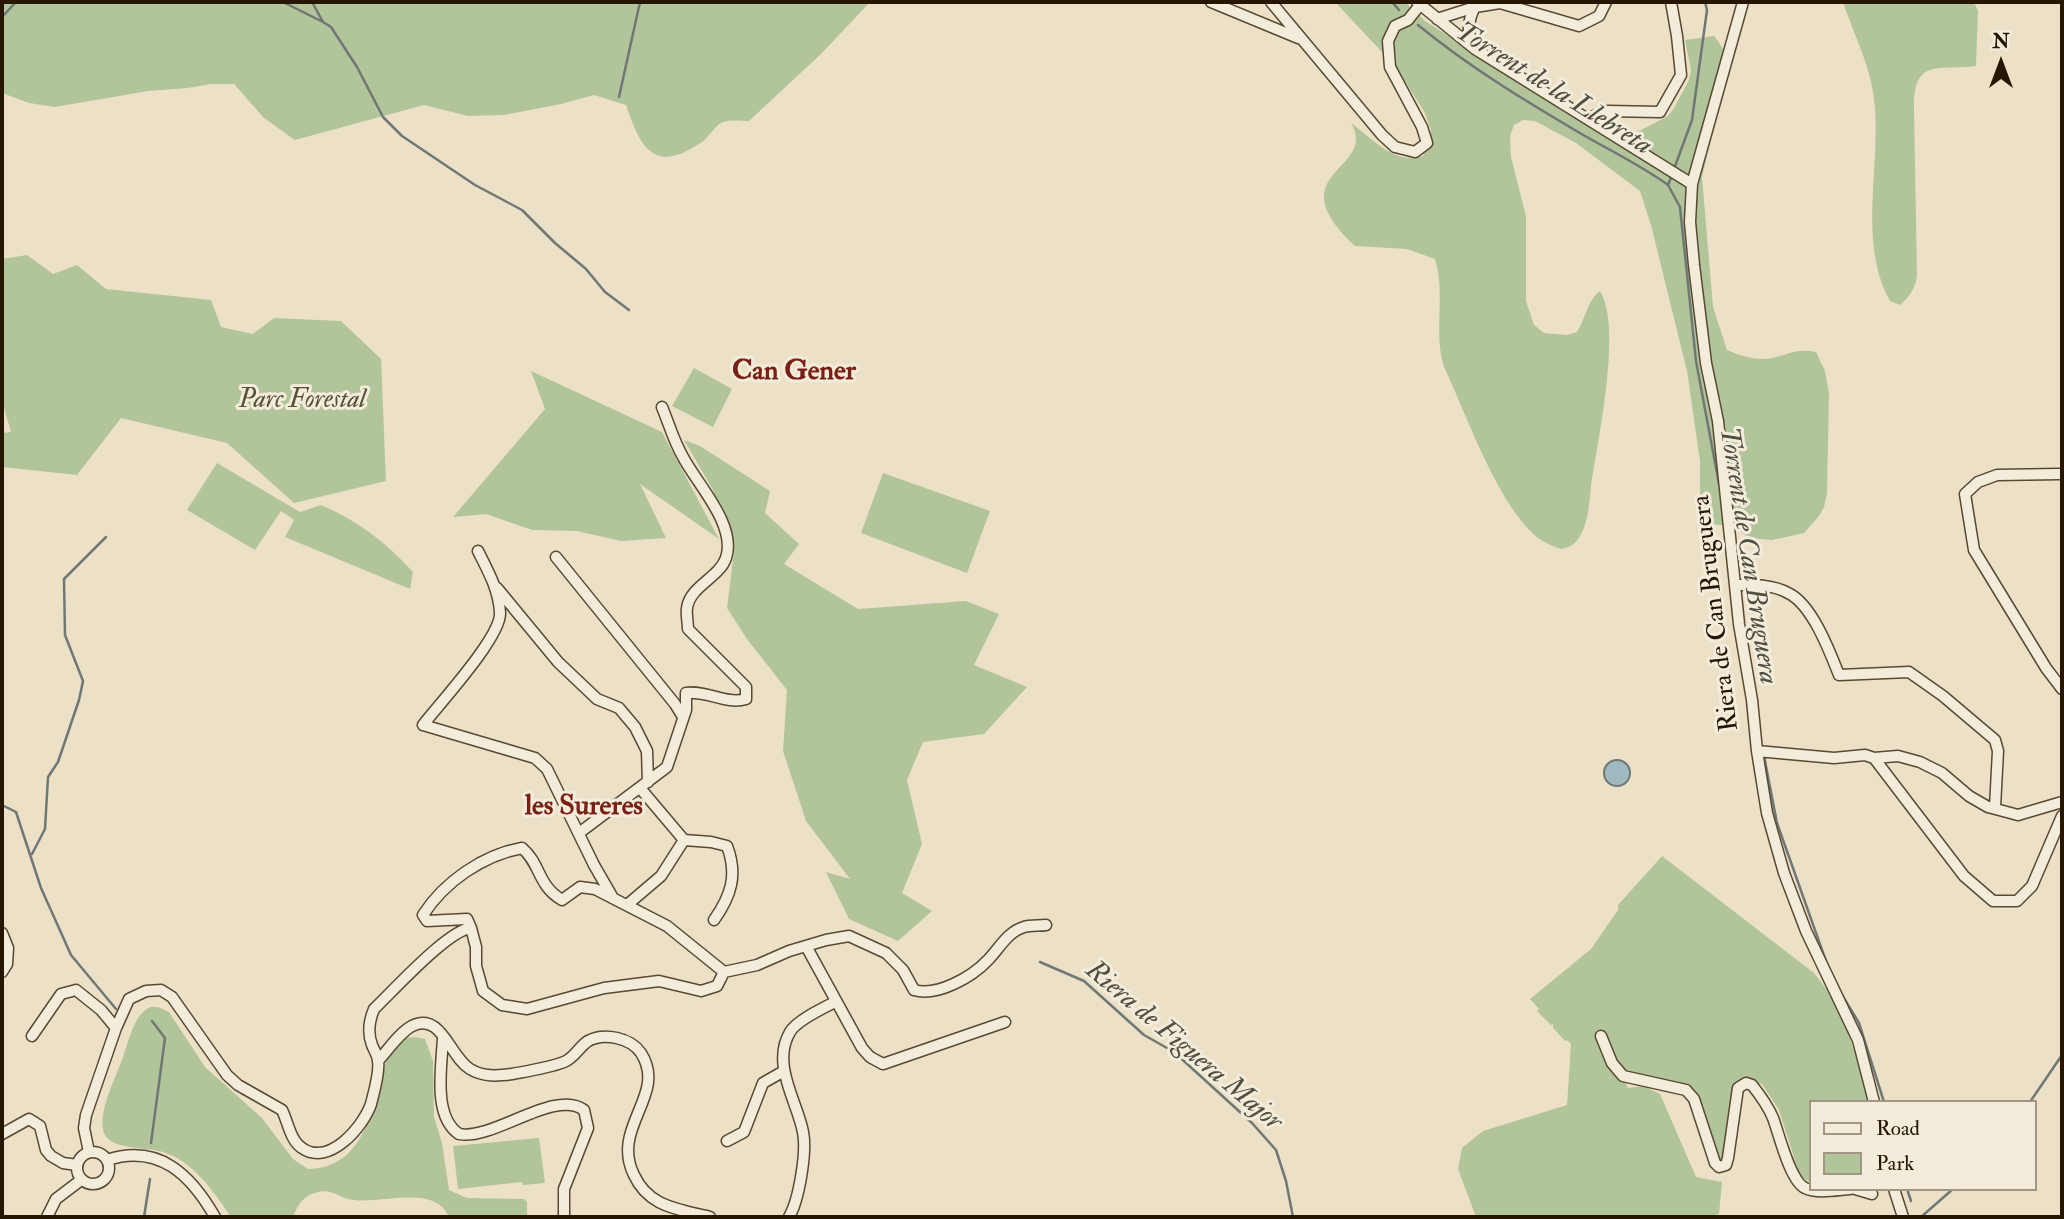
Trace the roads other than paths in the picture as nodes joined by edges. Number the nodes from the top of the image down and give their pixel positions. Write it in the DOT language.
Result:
graph roads {
  1 [pos="1211,2"];
  2 [pos="1271,2"];
  3 [pos="1606,2"];
  4 [pos="1671,2"];
  5 [pos="1743,2"];
  6 [pos="1418,3"];
  7 [pos="1475,7"];
  8 [pos="1437,19"];
  9 [pos="1301,39"];
  10 [pos="1475,49"];
  11 [pos="1588,118"];
  12 [pos="1692,184"];
  13 [pos="662,407"];
  14 [pos="2059,474"];
  15 [pos="478,551"];
  16 [pos="556,557"];
  17 [pos="1735,585"];
  18 [pos="496,588"];
  19 [pos="2062,689"];
  20 [pos="683,717"];
  21 [pos="1757,751"];
  22 [pos="1874,758"];
  23 [pos="644,785"];
  24 [pos="2062,802"];
  25 [pos="1995,807"];
  26 [pos="2062,816"];
  27 [pos="579,833"];
  28 [pos="684,840"];
  29 [pos="613,898"];
  30 [pos="627,905"];
  31 [pos="715,920"];
  32 [pos="1046,925"];
  33 [pos="471,928"];
  34 [pos="2,933"];
  35 [pos="806,946"];
  36 [pos="5,949"];
  37 [pos="2,972"];
  38 [pos="724,972"];
  39 [pos="835,1002"];
  40 [pos="1005,1022"];
  41 [pos="116,1028"];
  42 [pos="32,1036"];
  43 [pos="1601,1036"];
  44 [pos="443,1037"];
  45 [pos="378,1061"];
  46 [pos="784,1071"];
  47 [pos="1873,1100"];
  48 [pos="2,1134"];
  49 [pos="727,1142"];
  50 [pos="89,1152"];
  51 [pos="107,1160"];
  52 [pos="77,1165"];
  53 [pos="81,1180"];
  54 [pos="1808,1189"];
  55 [pos="1862,1191"];
  56 [pos="1895,1193"];
  57 [pos="1872,1194"];
  58 [pos="47,1217"];
  59 [pos="215,1217"];
  60 [pos="564,1217"];
  61 [pos="710,1217"];
  62 [pos="789,1217"];
  63 [pos="1903,1217"];
  1 -- 9 [label="street"];
  2 -- 9 [label="street"];
  3 -- 7 [label="street"];
  4 -- 11 [label="street"];
  5 -- 12 [label="street, Riera de Can Bruguera"];
  6 -- 8 [label="street"];
  6 -- 9 [label="street"];
  7 -- 8 [label="street"];
  7 -- 10 [label="street"];
  8 -- 10 [label="street"];
  10 -- 11 [label="street"];
  11 -- 12 [label="street"];
  12 -- 17 [label="street, Riera de Can Bruguera"];
  13 -- 20 [label="street"];
  14 -- 19 [label="street"];
  15 -- 18 [label="street"];
  16 -- 20 [label="street"];
  17 -- 21 [label="street, Riera de Can Bruguera"];
  17 -- 25 [label="street"];
  18 -- 23 [label="street"];
  18 -- 27 [label="street"];
  20 -- 23 [label="street"];
  21 -- 22 [label="street"];
  21 -- 47 [label="street, Riera de Can Bruguera"];
  22 -- 25 [label="street"];
  22 -- 26 [label="street"];
  23 -- 27 [label="street"];
  23 -- 28 [label="street"];
  24 -- 25 [label="street"];
  27 -- 29 [label="street"];
  28 -- 30 [label="street"];
  28 -- 31 [label="street"];
  29 -- 30 [label="street"];
  29 -- 33 [label="street"];
  30 -- 38 [label="street"];
  32 -- 35 [label="street"];
  33 -- 38 [label="street"];
  33 -- 45 [label="street"];
  34 -- 36 [label="street"];
  35 -- 38 [label="street"];
  35 -- 39 [label="street"];
  36 -- 37 [label="street"];
  39 -- 40 [label="street"];
  39 -- 46 [label="street"];
  41 -- 42 [label="street"];
  41 -- 45 [label="street"];
  41 -- 50 [label="street"];
  43 -- 54 [label="street"];
  44 -- 45 [label="street"];
  44 -- 60 [label="street"];
  44 -- 61 [label="street"];
  46 -- 49 [label="street"];
  46 -- 62 [label="street"];
  48 -- 52 [label="street"];
  50 -- 51 [label="street"];
  50 -- 52 [label="street"];
  51 -- 53 [label="street"];
  51 -- 59 [label="street"];
  52 -- 53 [label="street"];
  53 -- 58 [label="street"];
  55 -- 57 [label="street"];
  56 -- 63 [label="street"];
}
